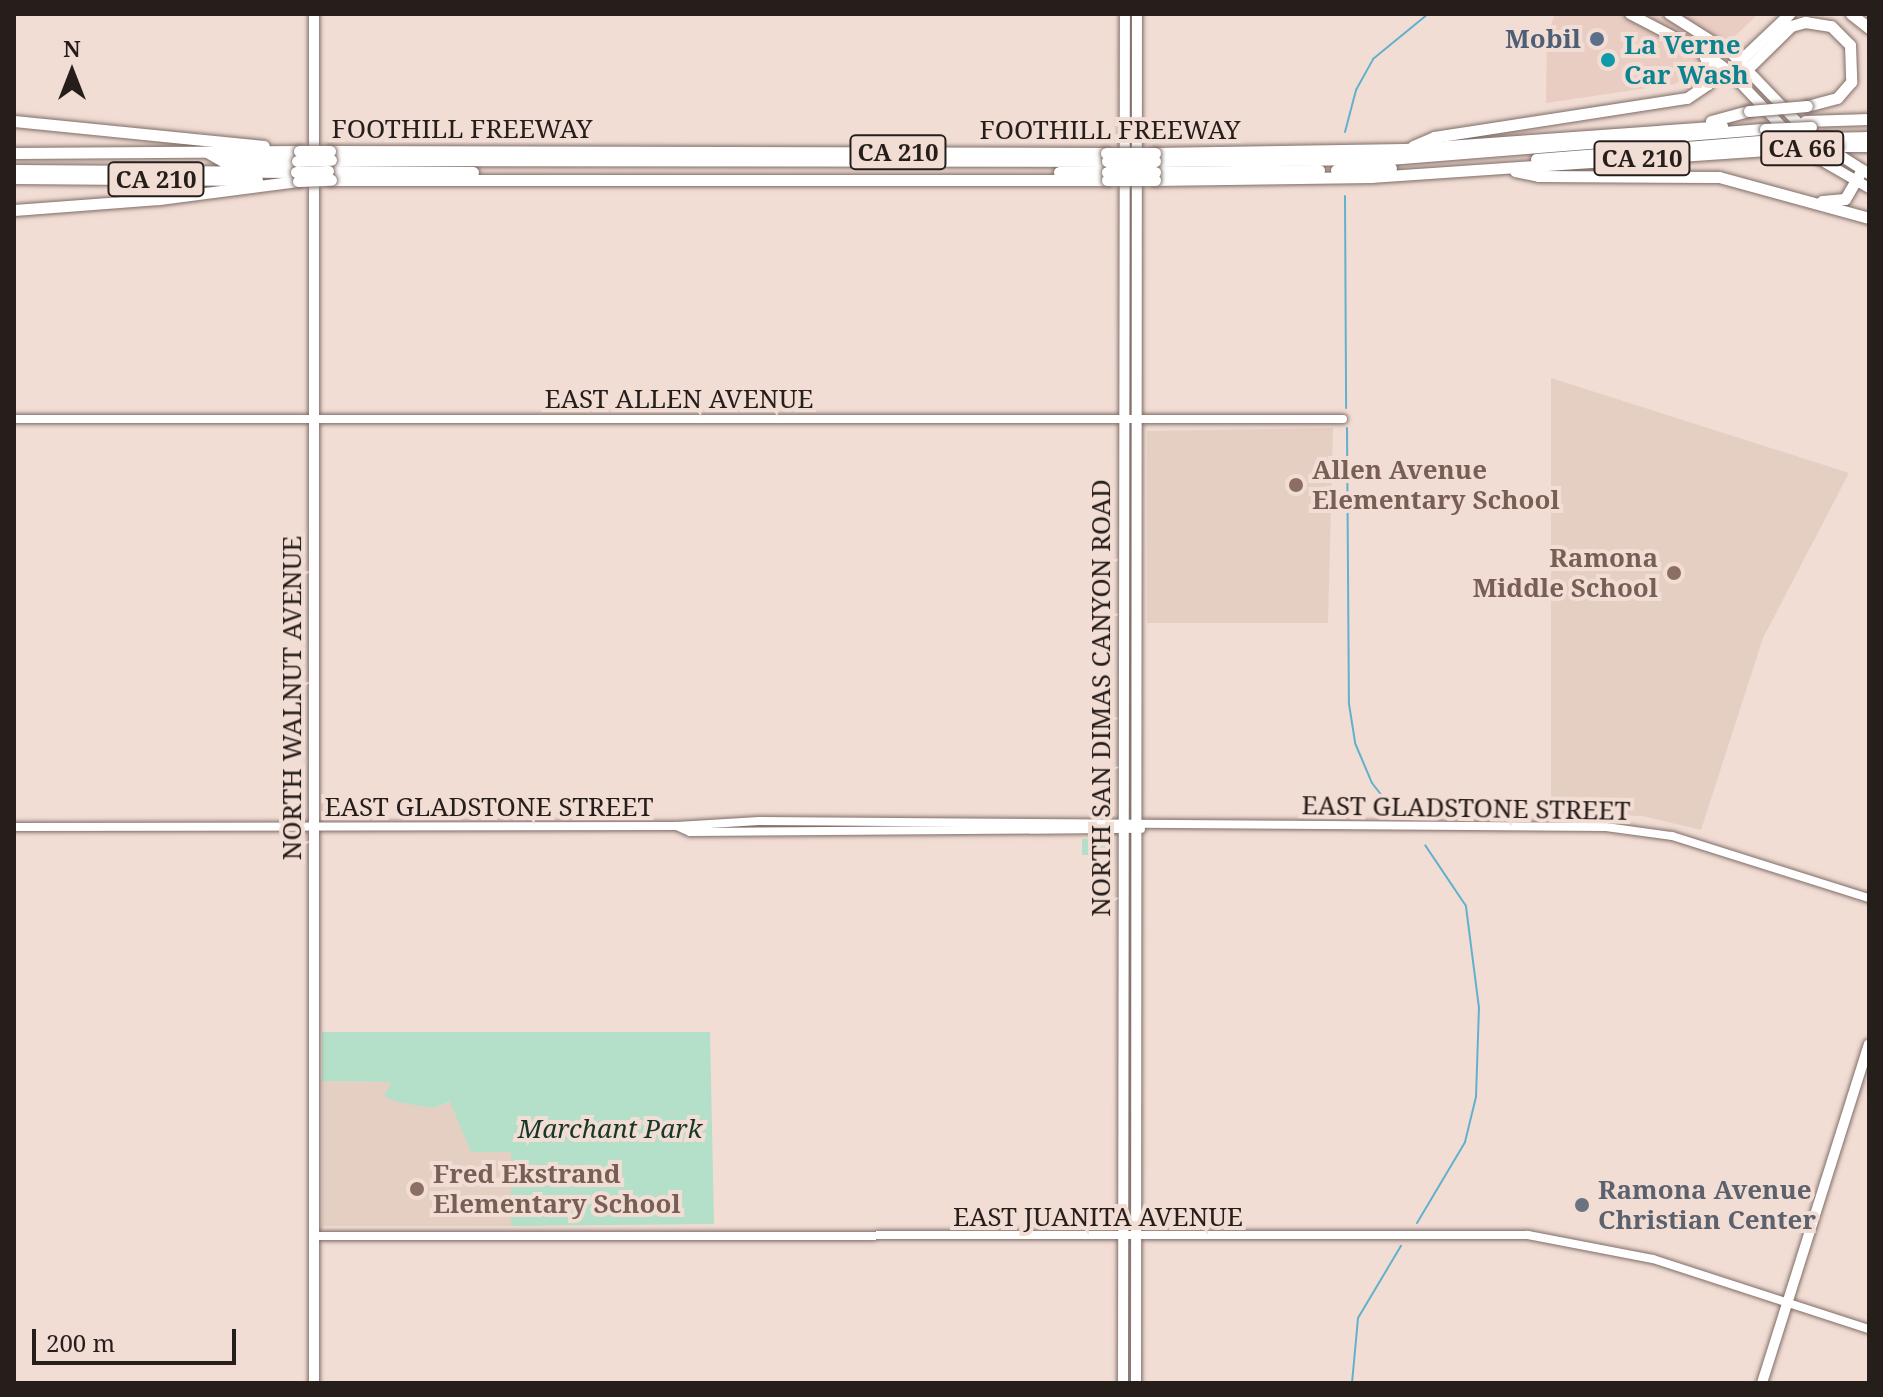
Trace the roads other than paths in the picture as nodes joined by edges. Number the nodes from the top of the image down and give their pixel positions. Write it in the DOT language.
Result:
graph roads {
  1 [pos="314,14"];
  2 [pos="1125,14"];
  3 [pos="1137,14"];
  4 [pos="1630,14"];
  5 [pos="1669,14"];
  6 [pos="1789,14"];
  7 [pos="1851,14"];
  8 [pos="1869,28"];
  9 [pos="1703,52"];
  10 [pos="1743,65"];
  11 [pos="1733,75"];
  12 [pos="1869,119"];
  13 [pos="14,121"];
  14 [pos="1808,124"];
  15 [pos="1869,126"];
  16 [pos="1692,127"];
  17 [pos="1762,127"];
  18 [pos="1869,137"];
  19 [pos="1869,146"];
  20 [pos="1405,149"];
  21 [pos="206,151"];
  22 [pos="284,151"];
  23 [pos="14,153"];
  24 [pos="1305,156"];
  25 [pos="297,166"];
  26 [pos="330,166"];
  27 [pos="1107,166"];
  28 [pos="1155,166"];
  29 [pos="1499,168"];
  30 [pos="14,170"];
  31 [pos="1865,172"];
  32 [pos="1319,174"];
  33 [pos="14,178"];
  34 [pos="1856,182"];
  35 [pos="1869,188"];
  36 [pos="1813,200"];
  37 [pos="14,210"];
  38 [pos="1869,218"];
  39 [pos="1124,418"];
  40 [pos="1136,418"];
  41 [pos="14,419"];
  42 [pos="1343,419"];
  43 [pos="314,422"];
  44 [pos="1136,826"];
  45 [pos="14,827"];
  46 [pos="314,827"];
  47 [pos="1122,827"];
  48 [pos="1869,898"];
  49 [pos="1869,1044"];
  50 [pos="1123,1235"];
  51 [pos="1137,1235"];
  52 [pos="314,1236"];
  53 [pos="1787,1303"];
  54 [pos="1869,1329"];
  55 [pos="314,1383"];
  56 [pos="1123,1383"];
  57 [pos="1136,1383"];
  58 [pos="1762,1383"];
  1 -- 43 [label="main road, NORTH WALNUT AVENUE"];
  2 -- 39 [label="main road, NORTH SAN DIMAS CANYON ROAD"];
  3 -- 40 [label="main road, NORTH SAN DIMAS CANYON ROAD"];
  4 -- 9 [label="main road"];
  5 -- 10 [label="main road"];
  6 -- 10 [label="highway"];
  7 -- 8 [label="highway"];
  9 -- 11 [label="main road"];
  9 -- 20 [label="highway"];
  10 -- 11 [label="highway"];
  10 -- 16 [label="highway, bridge"];
  10 -- 31 [label="main road, CA 66"];
  11 -- 34 [label="main road, CA 66"];
  12 -- 14 [label="highway, FOOTHILL FREEWAY / CA 210"];
  13 -- 22 [label="highway"];
  14 -- 15 [label="highway"];
  14 -- 17 [label="highway, FOOTHILL FREEWAY / CA 210, bridge"];
  16 -- 17 [label="highway, FOOTHILL FREEWAY / CA 210"];
  16 -- 20 [label="highway, FOOTHILL FREEWAY / CA 210"];
  17 -- 24 [label="highway"];
  18 -- 32 [label="highway, bridge"];
  19 -- 29 [label="highway, FOOTHILL FREEWAY / CA 210, bridge"];
  20 -- 24 [label="highway, FOOTHILL FREEWAY / CA 210"];
  21 -- 22 [label="highway, FOOTHILL FREEWAY / CA 210"];
  21 -- 23 [label="highway, FOOTHILL FREEWAY / CA 210"];
  21 -- 25 [label="highway"];
  22 -- 25 [label="highway, FOOTHILL FREEWAY / CA 210"];
  24 -- 28 [label="highway, FOOTHILL FREEWAY / CA 210"];
  25 -- 26 [label="highway, FOOTHILL FREEWAY / CA 210, bridge"];
  25 -- 26 [label="highway, FOOTHILL FREEWAY / CA 210, bridge"];
  25 -- 30 [label="highway"];
  25 -- 33 [label="highway, FOOTHILL FREEWAY / CA 210"];
  25 -- 37 [label="highway"];
  26 -- 27 [label="highway, FOOTHILL FREEWAY / CA 210"];
  26 -- 27 [label="highway, FOOTHILL FREEWAY / CA 210"];
  27 -- 28 [label="highway, FOOTHILL FREEWAY / CA 210, bridge"];
  27 -- 28 [label="highway, FOOTHILL FREEWAY / CA 210, bridge"];
  28 -- 32 [label="highway, FOOTHILL FREEWAY / CA 210"];
  29 -- 32 [label="highway, FOOTHILL FREEWAY / CA 210"];
  29 -- 36 [label="highway"];
  31 -- 34 [label="highway"];
  34 -- 35 [label="main road, CA 66"];
  34 -- 36 [label="highway"];
  36 -- 38 [label="highway"];
  39 -- 40 [label="street, EAST ALLEN AVENUE"];
  39 -- 43 [label="street, EAST ALLEN AVENUE"];
  39 -- 47 [label="main road, NORTH SAN DIMAS CANYON ROAD"];
  40 -- 42 [label="street, EAST ALLEN AVENUE"];
  40 -- 44 [label="main road, NORTH SAN DIMAS CANYON ROAD"];
  41 -- 43 [label="street, EAST ALLEN AVENUE"];
  43 -- 46 [label="main road, NORTH WALNUT AVENUE"];
  44 -- 47 [label="street, EAST GLADSTONE STREET"];
  44 -- 48 [label="street, EAST GLADSTONE STREET"];
  44 -- 51 [label="main road, NORTH SAN DIMAS CANYON ROAD"];
  45 -- 46 [label="street, EAST GLADSTONE STREET"];
  46 -- 47 [label="street, EAST GLADSTONE STREET"];
  46 -- 52 [label="main road, NORTH WALNUT AVENUE"];
  47 -- 50 [label="main road, NORTH SAN DIMAS CANYON ROAD"];
  49 -- 53 [label="main road"];
  50 -- 51 [label="street, EAST JUANITA AVENUE"];
  50 -- 52 [label="street, EAST JUANITA AVENUE"];
  50 -- 56 [label="main road, NORTH SAN DIMAS CANYON ROAD"];
  51 -- 53 [label="street, EAST JUANITA AVENUE"];
  51 -- 57 [label="main road, NORTH SAN DIMAS CANYON ROAD"];
  52 -- 55 [label="main road, NORTH WALNUT AVENUE"];
  53 -- 54 [label="street, EAST JUANITA AVENUE"];
  53 -- 58 [label="main road"];
}
